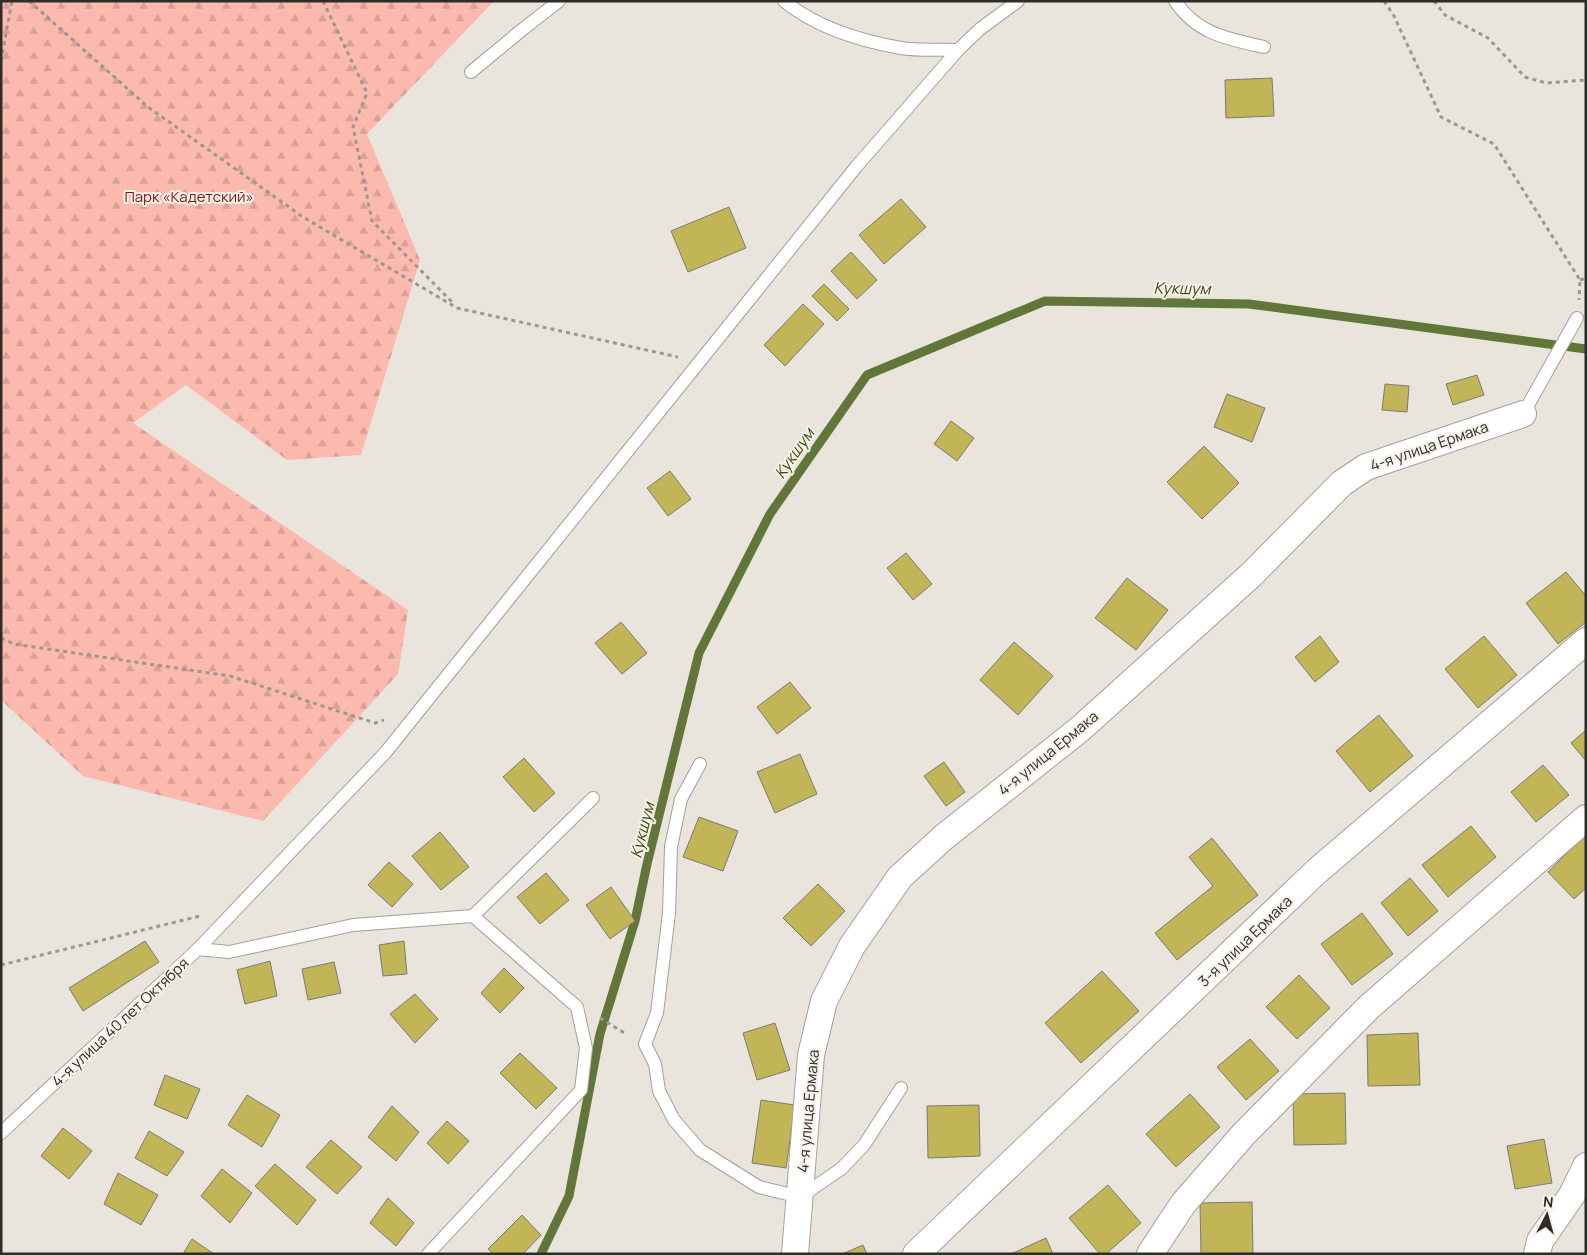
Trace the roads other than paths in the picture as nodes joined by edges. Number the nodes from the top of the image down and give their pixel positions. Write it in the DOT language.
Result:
graph roads {
  1 [pos="560,1"];
  2 [pos="784,1"];
  3 [pos="1018,1"];
  4 [pos="1175,1"];
  5 [pos="1264,47"];
  6 [pos="958,50"];
  7 [pos="471,72"];
  8 [pos="1577,318"];
  9 [pos="1522,414"];
  10 [pos="1586,640"];
  11 [pos="700,764"];
  12 [pos="593,798"];
  13 [pos="1586,818"];
  14 [pos="473,916"];
  15 [pos="198,949"];
  16 [pos="900,1088"];
  17 [pos="1,1133"];
  18 [pos="1586,1166"];
  19 [pos="800,1197"];
  20 [pos="428,1254"];
  21 [pos="795,1254"];
  22 [pos="916,1254"];
  23 [pos="1150,1254"];
  24 [pos="1537,1254"];
  1 -- 7 [label="lane"];
  2 -- 6 [label="lane"];
  3 -- 6 [label="lane"];
  4 -- 5 [label="lane"];
  6 -- 15 [label="lane"];
  8 -- 9 [label="lane"];
  9 -- 19 [label="street, 4-я улица Ермака"];
  10 -- 22 [label="street, 3-я улица Ермака"];
  11 -- 19 [label="lane"];
  12 -- 14 [label="lane"];
  13 -- 23 [label="street"];
  14 -- 15 [label="lane, 4-я улица 40 лет Октября"];
  14 -- 20 [label="lane"];
  15 -- 17 [label="lane, 4-я улица 40 лет Октября"];
  16 -- 19 [label="lane"];
  18 -- 24 [label="street"];
  19 -- 21 [label="street, 4-я улица Ермака"];
}
